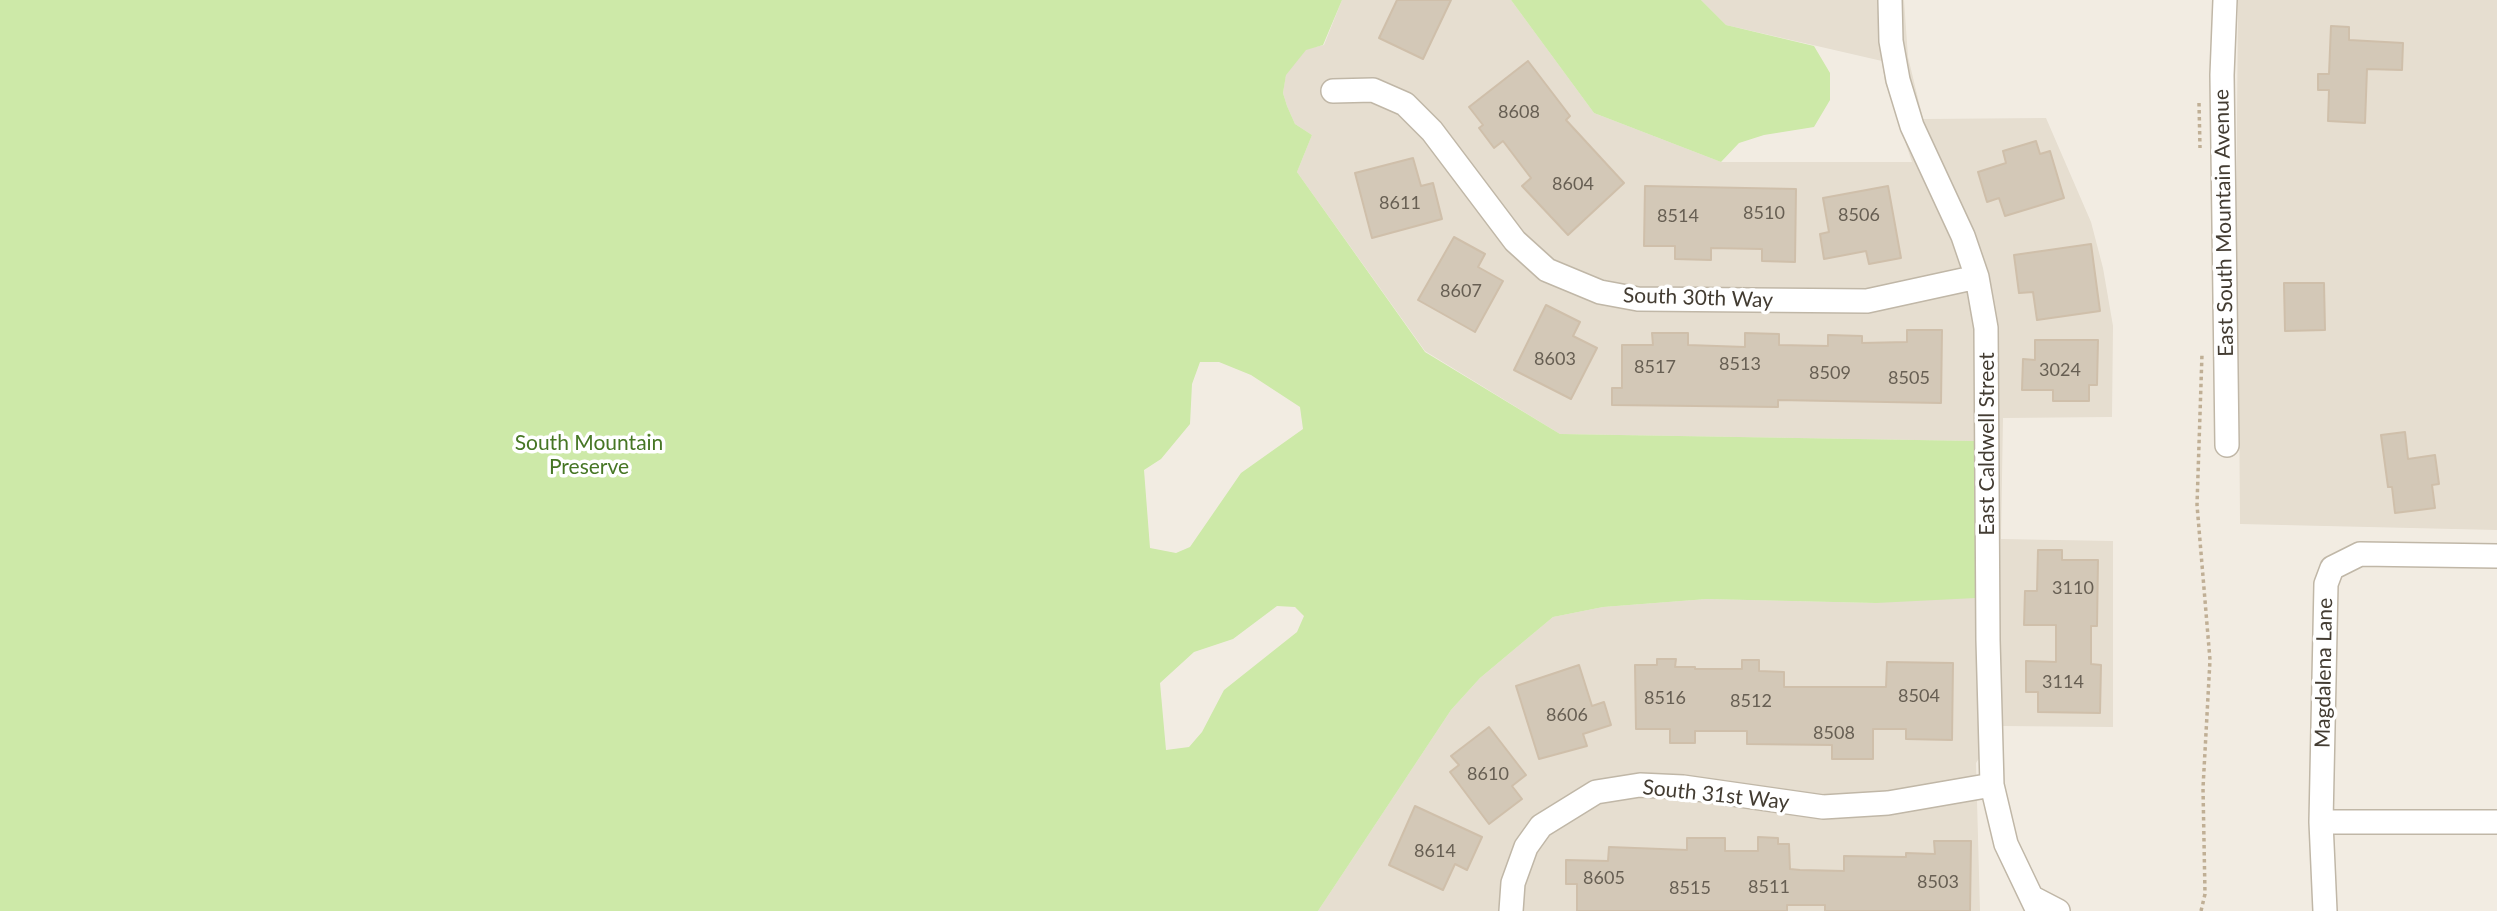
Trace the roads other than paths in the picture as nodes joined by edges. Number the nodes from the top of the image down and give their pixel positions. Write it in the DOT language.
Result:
graph roads {
  1 [pos="1890,0"];
  2 [pos="2225,0"];
  3 [pos="1332,91"];
  4 [pos="1977,277"];
  5 [pos="2227,446"];
  6 [pos="2497,556"];
  7 [pos="1992,785"];
  8 [pos="2321,822"];
  9 [pos="2497,822"];
  10 [pos="2035,904"];
  11 [pos="2321,909"];
  12 [pos="1511,911"];
  13 [pos="2058,911"];
  1 -- 4 [label="street, East Caldwell Street"];
  2 -- 5 [label="street, East South Mountain Avenue"];
  3 -- 4 [label="street, South 30th Way"];
  4 -- 7 [label="street, East Caldwell Street"];
  6 -- 8 [label="street, Magdalena Lane"];
  7 -- 10 [label="street, East Caldwell Street"];
  7 -- 12 [label="street, South 31st Way"];
  8 -- 9 [label="street"];
  8 -- 11 [label="street, Magdalena Lane"];
  10 -- 13 [label="street, East Caldwell Street"];
}
